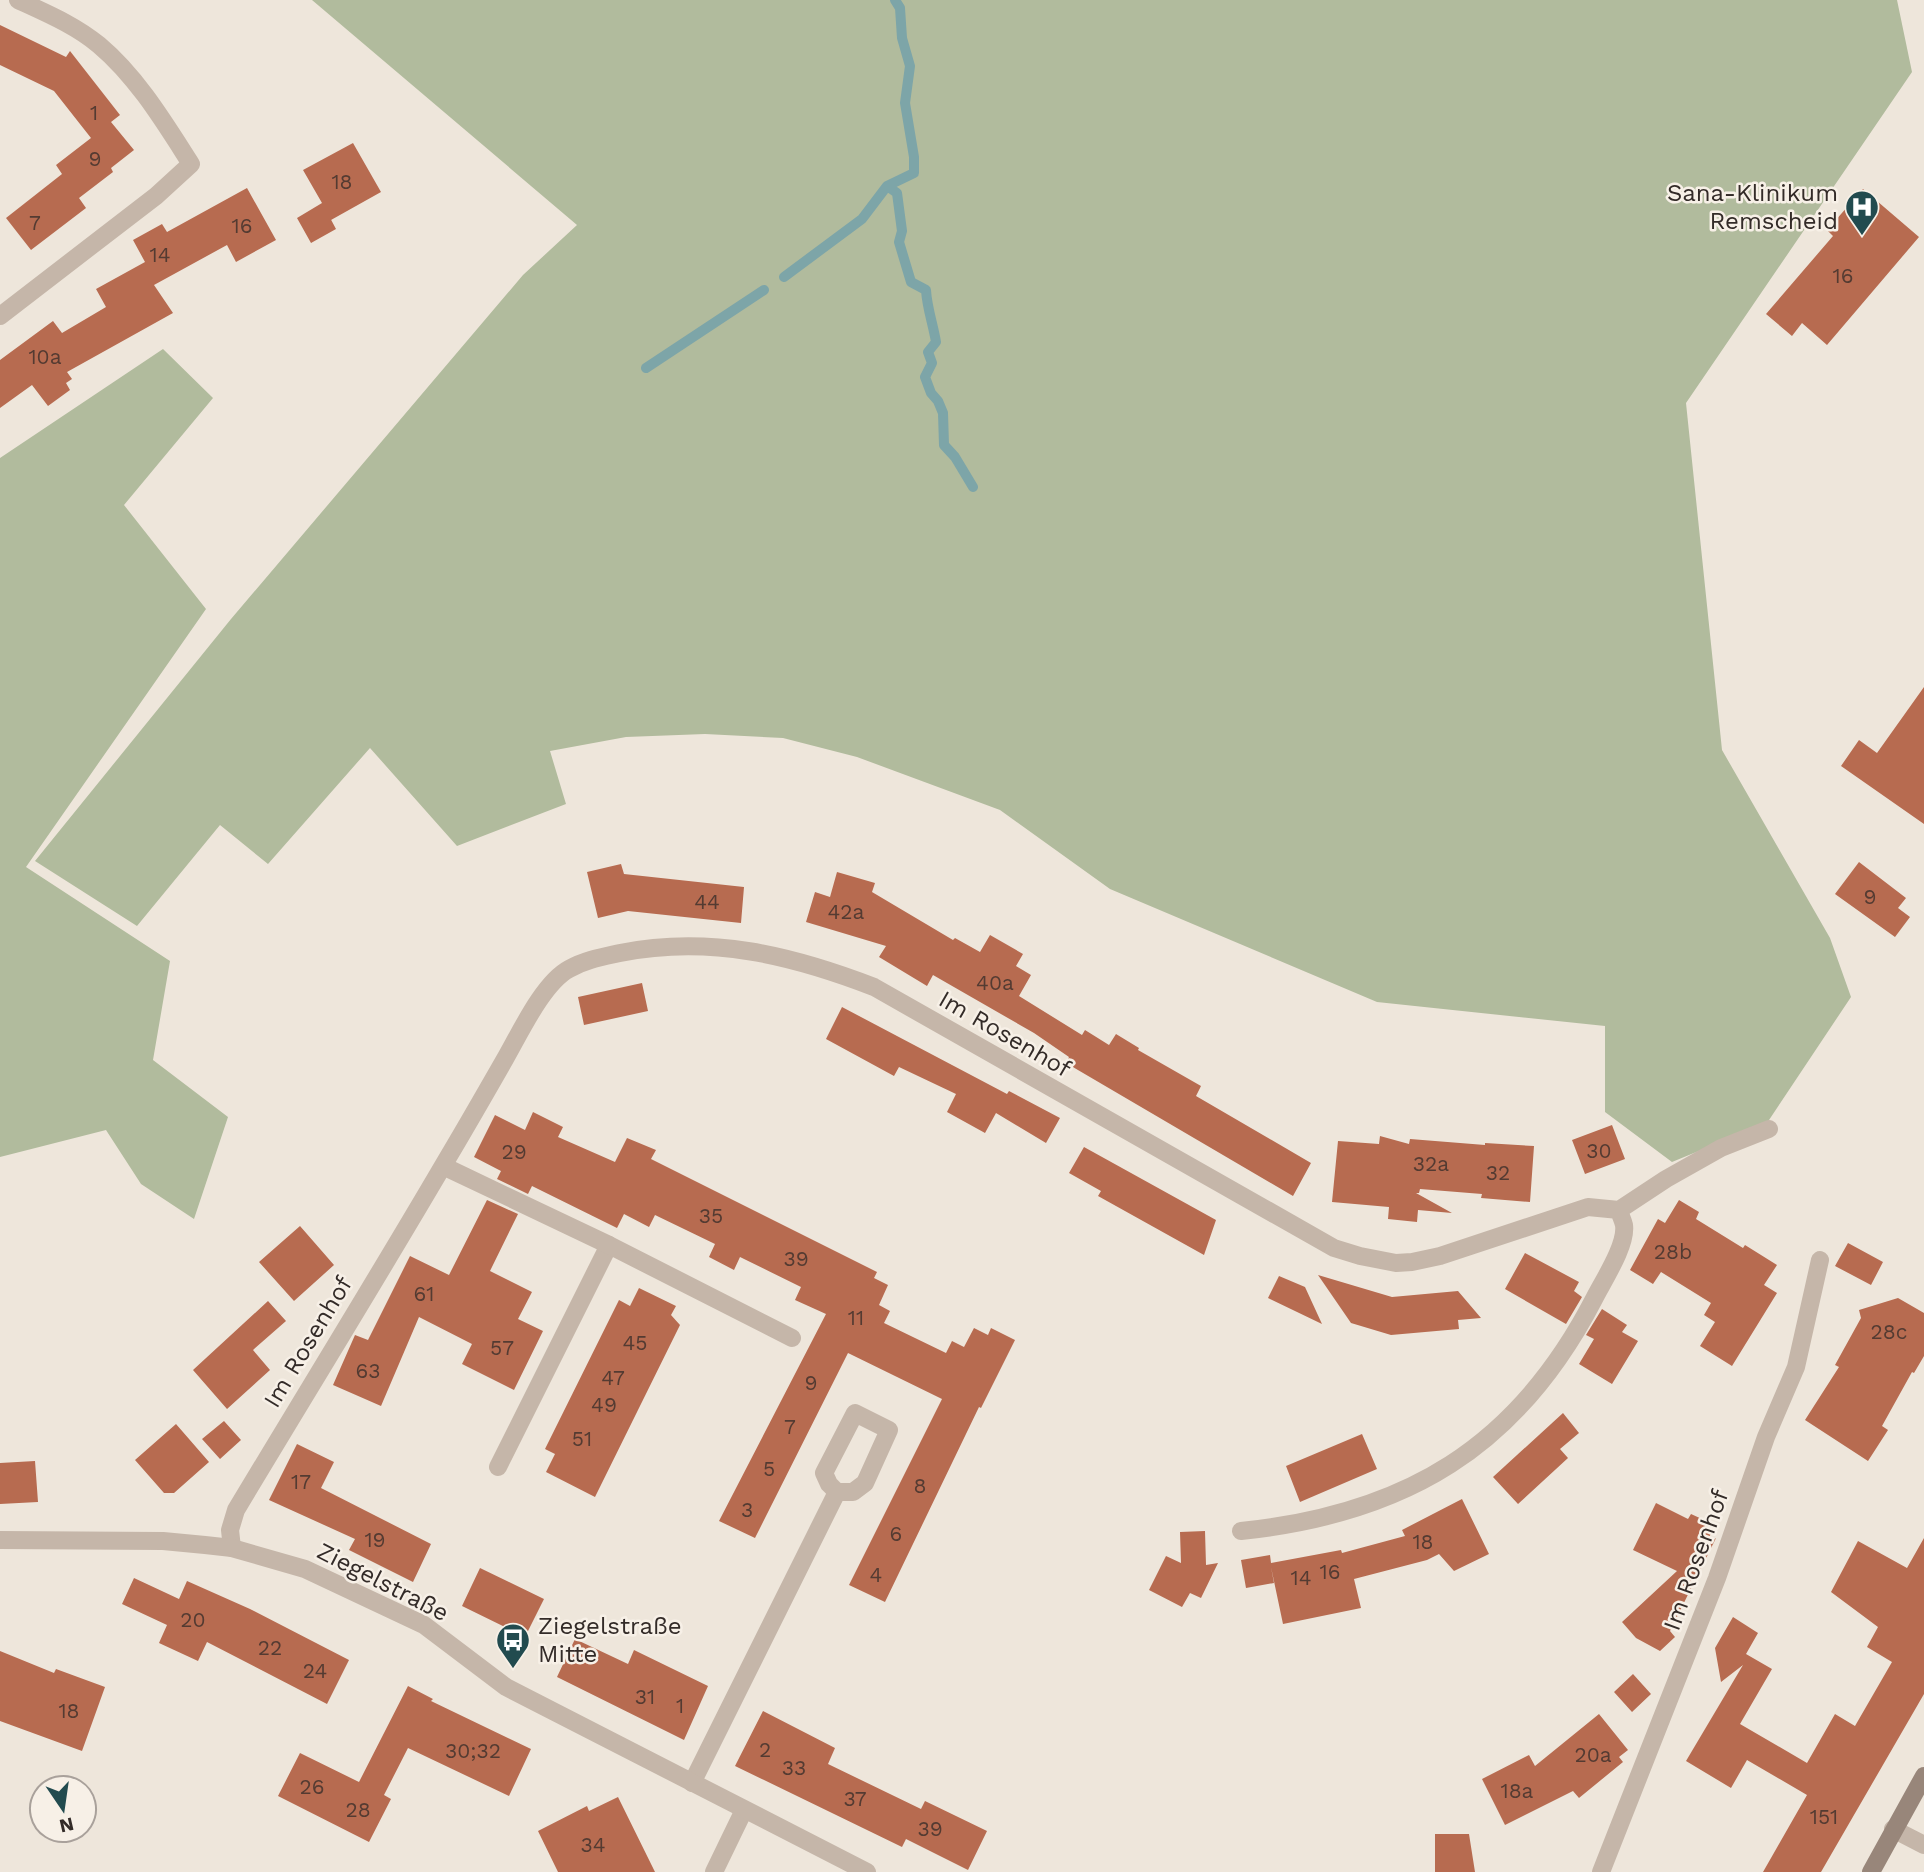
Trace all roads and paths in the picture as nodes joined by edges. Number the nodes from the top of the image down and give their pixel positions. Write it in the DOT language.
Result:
graph roads {
  1 [pos="18,0"];
  2 [pos="0,316"];
  3 [pos="1769,1129"];
  4 [pos="443,1166"];
  5 [pos="1619,1210"];
  6 [pos="610,1245"];
  7 [pos="1820,1260"];
  8 [pos="792,1338"];
  9 [pos="498,1467"];
  10 [pos="837,1492"];
  11 [pos="1241,1531"];
  12 [pos="0,1540"];
  13 [pos="232,1548"];
  14 [pos="1924,1776"];
  15 [pos="692,1783"];
  16 [pos="744,1810"];
  17 [pos="1893,1829"];
  18 [pos="1924,1845"];
  19 [pos="713,1872"];
  20 [pos="867,1872"];
  21 [pos="1601,1872"];
  22 [pos="1871,1872"];
  1 -- 2 [label="street"];
  3 -- 5 [label="street"];
  4 -- 5 [label="street, Im Rosenhof"];
  4 -- 6 [label="street"];
  4 -- 13 [label="street, Im Rosenhof"];
  5 -- 11 [label="street"];
  6 -- 8 [label="street"];
  6 -- 9 [label="street"];
  7 -- 21 [label="street, Im Rosenhof"];
  10 -- 15 [label="street"];
  12 -- 13 [label="street, Ziegelstraße"];
  13 -- 15 [label="street, Ziegelstraße"];
  14 -- 17 [label="main road"];
  15 -- 16 [label="street, Ziegelstraße"];
  16 -- 19 [label="street"];
  16 -- 20 [label="street, Ziegelstraße"];
  17 -- 18 [label="street"];
  17 -- 22 [label="main road"];
}
